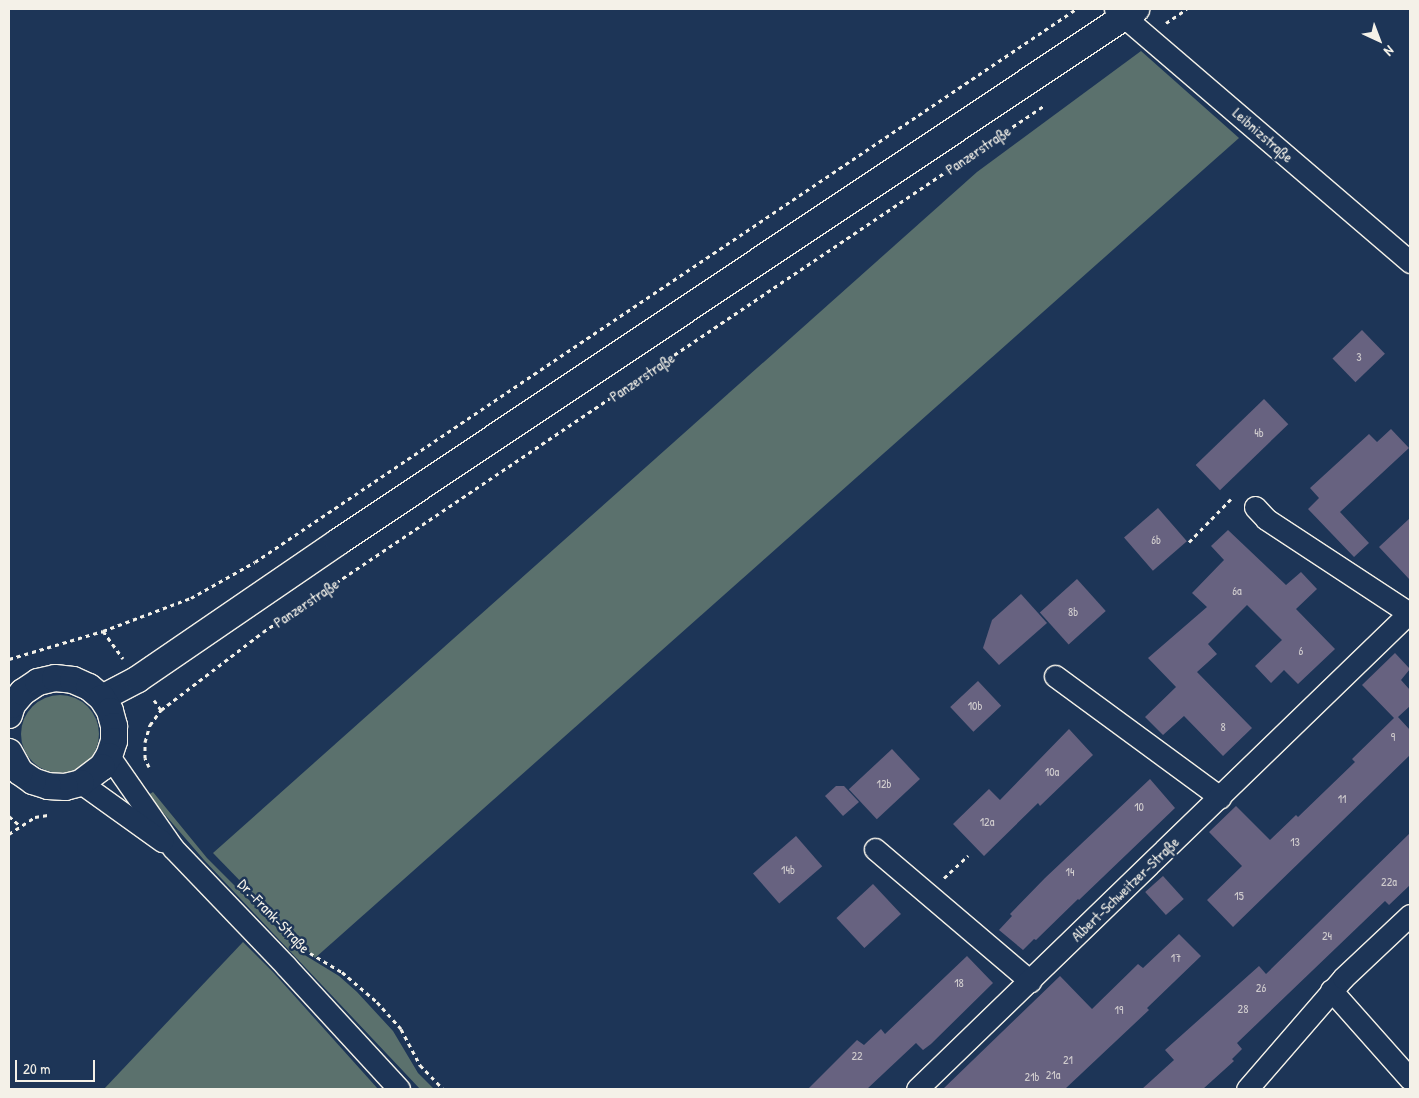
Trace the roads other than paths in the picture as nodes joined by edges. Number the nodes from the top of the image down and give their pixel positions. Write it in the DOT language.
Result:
graph roads {
  1 [pos="1125,11"];
  2 [pos="1410,262"];
  3 [pos="1255,507"];
  4 [pos="1409,612"];
  5 [pos="1055,676"];
  6 [pos="102,698"];
  7 [pos="9,715"];
  8 [pos="109,756"];
  9 [pos="13,770"];
  10 [pos="81,783"];
  11 [pos="1220,798"];
  12 [pos="173,848"];
  13 [pos="875,849"];
  14 [pos="1410,915"];
  15 [pos="1030,981"];
  16 [pos="1332,990"];
  17 [pos="1410,1079"];
  18 [pos="399,1089"];
  19 [pos="917,1089"];
  20 [pos="1246,1089"];
  1 -- 2 [label="street, Leibnizstraße"];
  1 -- 6 [label="street, Panzerstraße"];
  3 -- 4 [label="street, Albert-Schweitzer-Straße"];
  4 -- 11 [label="street, Albert-Schweitzer-Straße"];
  5 -- 11 [label="street"];
  6 -- 7 [label="street"];
  6 -- 8 [label="street"];
  8 -- 10 [label="street"];
  8 -- 12 [label="street, Dr.-Frank-Straße"];
  9 -- 10 [label="street"];
  10 -- 12 [label="street, Dr.-Frank-Straße"];
  11 -- 15 [label="street, Albert-Schweitzer-Straße"];
  12 -- 18 [label="street, Dr.-Frank-Straße"];
  13 -- 15 [label="street"];
  14 -- 16 [label="street"];
  15 -- 19 [label="street, Albert-Schweitzer-Straße"];
  16 -- 17 [label="street"];
  16 -- 20 [label="street"];
}
